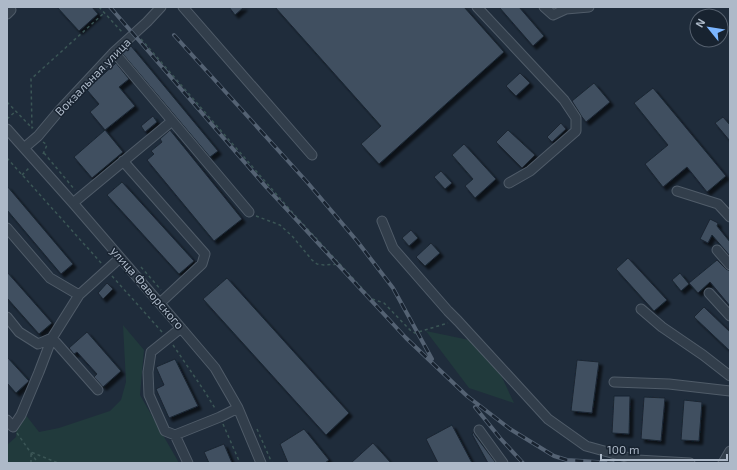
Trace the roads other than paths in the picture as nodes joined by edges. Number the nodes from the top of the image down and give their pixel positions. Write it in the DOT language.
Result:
graph roads {
  1 [pos="162,7"];
  2 [pos="183,7"];
  3 [pos="477,7"];
  4 [pos="544,7"];
  5 [pos="589,7"];
  6 [pos="114,52"];
  7 [pos="172,121"];
  8 [pos="8,133"];
  9 [pos="24,148"];
  10 [pos="312,155"];
  11 [pos="123,161"];
  12 [pos="510,184"];
  13 [pos="677,191"];
  14 [pos="76,200"];
  15 [pos="249,212"];
  16 [pos="730,217"];
  17 [pos="382,221"];
  18 [pos="7,228"];
  19 [pos="717,250"];
  20 [pos="120,258"];
  21 [pos="730,266"];
  22 [pos="708,293"];
  23 [pos="79,295"];
  24 [pos="163,300"];
  25 [pos="642,309"];
  26 [pos="730,316"];
  27 [pos="7,317"];
  28 [pos="181,328"];
  29 [pos="52,338"];
  30 [pos="730,376"];
  31 [pos="614,382"];
  32 [pos="98,390"];
  33 [pos="730,392"];
  34 [pos="238,408"];
  35 [pos="10,423"];
  36 [pos="479,430"];
  37 [pos="175,435"];
  38 [pos="730,451"];
  39 [pos="188,463"];
  40 [pos="261,463"];
  41 [pos="503,463"];
  42 [pos="690,463"];
  43 [pos="723,463"];
  1 -- 6 [label="street, Вокзальная улица"];
  2 -- 10 [label="street"];
  3 -- 12 [label="street"];
  4 -- 5 [label="street"];
  6 -- 7 [label="street"];
  6 -- 9 [label="street, Вокзальная улица"];
  7 -- 11 [label="street"];
  7 -- 15 [label="street"];
  8 -- 9 [label="street, улица Фаворского"];
  9 -- 14 [label="street, улица Фаворского"];
  11 -- 14 [label="street"];
  11 -- 24 [label="street"];
  13 -- 16 [label="street"];
  14 -- 20 [label="street, улица Фаворского"];
  17 -- 42 [label="street"];
  18 -- 23 [label="street"];
  19 -- 21 [label="street"];
  20 -- 23 [label="street"];
  20 -- 24 [label="street, улица Фаворского"];
  22 -- 26 [label="street"];
  23 -- 29 [label="street"];
  24 -- 28 [label="street, улица Фаворского"];
  25 -- 30 [label="street"];
  27 -- 29 [label="street"];
  28 -- 34 [label="street, улица Фаворского"];
  28 -- 37 [label="street"];
  29 -- 32 [label="street"];
  29 -- 35 [label="street"];
  31 -- 33 [label="street"];
  34 -- 37 [label="street"];
  34 -- 40 [label="street, улица Фаворского"];
  36 -- 41 [label="street"];
  37 -- 39 [label="street"];
  38 -- 43 [label="street"];
}
